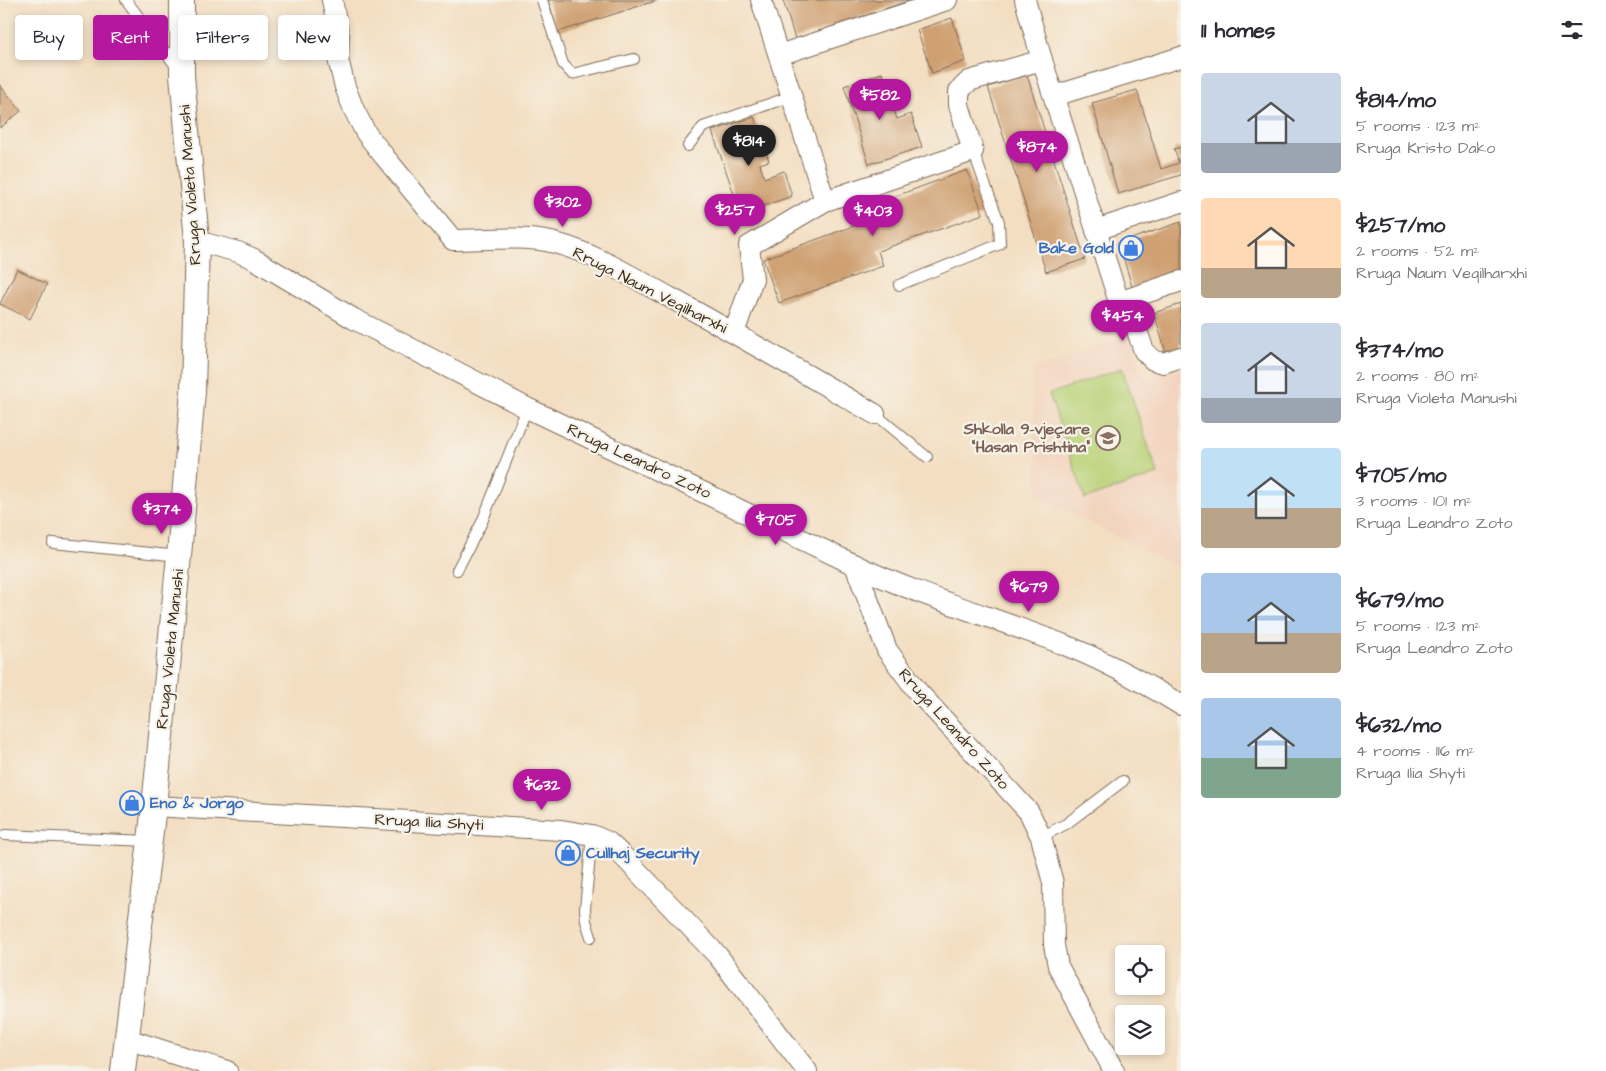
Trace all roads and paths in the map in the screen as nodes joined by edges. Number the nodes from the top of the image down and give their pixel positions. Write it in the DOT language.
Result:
graph roads {
  1 [pos="126,0"];
  2 [pos="182,0"];
  3 [pos="332,0"];
  4 [pos="542,0"];
  5 [pos="761,0"];
  6 [pos="947,0"];
  7 [pos="1025,0"];
  8 [pos="780,55"];
  9 [pos="1181,57"];
  10 [pos="634,59"];
  11 [pos="1042,60"];
  12 [pos="182,75"];
  13 [pos="792,96"];
  14 [pos="1054,96"];
  15 [pos="688,146"];
  16 [pos="973,151"];
  17 [pos="825,201"];
  18 [pos="1181,202"];
  19 [pos="1096,230"];
  20 [pos="197,241"];
  21 [pos="1181,281"];
  22 [pos="900,285"];
  23 [pos="1119,302"];
  24 [pos="734,333"];
  25 [pos="1181,357"];
  26 [pos="527,408"];
  27 [pos="875,414"];
  28 [pos="927,457"];
  29 [pos="53,543"];
  30 [pos="179,556"];
  31 [pos="855,565"];
  32 [pos="458,570"];
  33 [pos="1181,705"];
  34 [pos="1123,781"];
  35 [pos="154,806"];
  36 [pos="5,835"];
  37 [pos="592,835"];
  38 [pos="1041,837"];
  39 [pos="149,841"];
  40 [pos="591,937"];
  41 [pos="127,1039"];
  42 [pos="123,1071"];
  43 [pos="227,1071"];
  44 [pos="807,1071"];
  45 [pos="1114,1071"];
  1 -- 12 [label="lane"];
  2 -- 12 [label="street, Rruga Violeta Manushi"];
  3 -- 24 [label="street, Rruga Naum Veqilharxhi"];
  4 -- 10 [label="lane"];
  5 -- 8 [label="street"];
  6 -- 8 [label="street"];
  7 -- 11 [label="street"];
  8 -- 13 [label="street"];
  9 -- 14 [label="street"];
  11 -- 14 [label="street"];
  11 -- 16 [label="street"];
  12 -- 20 [label="street, Rruga Violeta Manushi"];
  13 -- 15 [label="lane"];
  13 -- 17 [label="street"];
  14 -- 19 [label="street"];
  16 -- 17 [label="street"];
  16 -- 22 [label="lane"];
  17 -- 24 [label="street, Rruga Naum Veqilharxhi"];
  18 -- 19 [label="street"];
  19 -- 23 [label="street"];
  20 -- 26 [label="street, Rruga Leandro Zoto"];
  20 -- 30 [label="street, Rruga Violeta Manushi"];
  21 -- 23 [label="street"];
  23 -- 25 [label="street"];
  24 -- 27 [label="street, Rruga Naum Veqilharxhi"];
  26 -- 31 [label="street, Rruga Leandro Zoto"];
  26 -- 32 [label="lane"];
  27 -- 28 [label="lane, Rruga Naum Veqilharxhi"];
  29 -- 30 [label="lane"];
  30 -- 35 [label="street, Rruga Violeta Manushi"];
  31 -- 33 [label="street"];
  31 -- 38 [label="street, Rruga Leandro Zoto"];
  34 -- 38 [label="lane"];
  35 -- 37 [label="street, Rruga Ilia Shyti"];
  35 -- 39 [label="street, Rruga Violeta Manushi"];
  36 -- 39 [label="lane"];
  37 -- 40 [label="lane"];
  37 -- 44 [label="street, Rruga Ilia Shyti"];
  38 -- 45 [label="street, Rruga Leandro Zoto"];
  39 -- 41 [label="street, Rruga Violeta Manushi"];
  41 -- 42 [label="street, Rruga Violeta Manushi"];
  41 -- 43 [label="street"];
}
